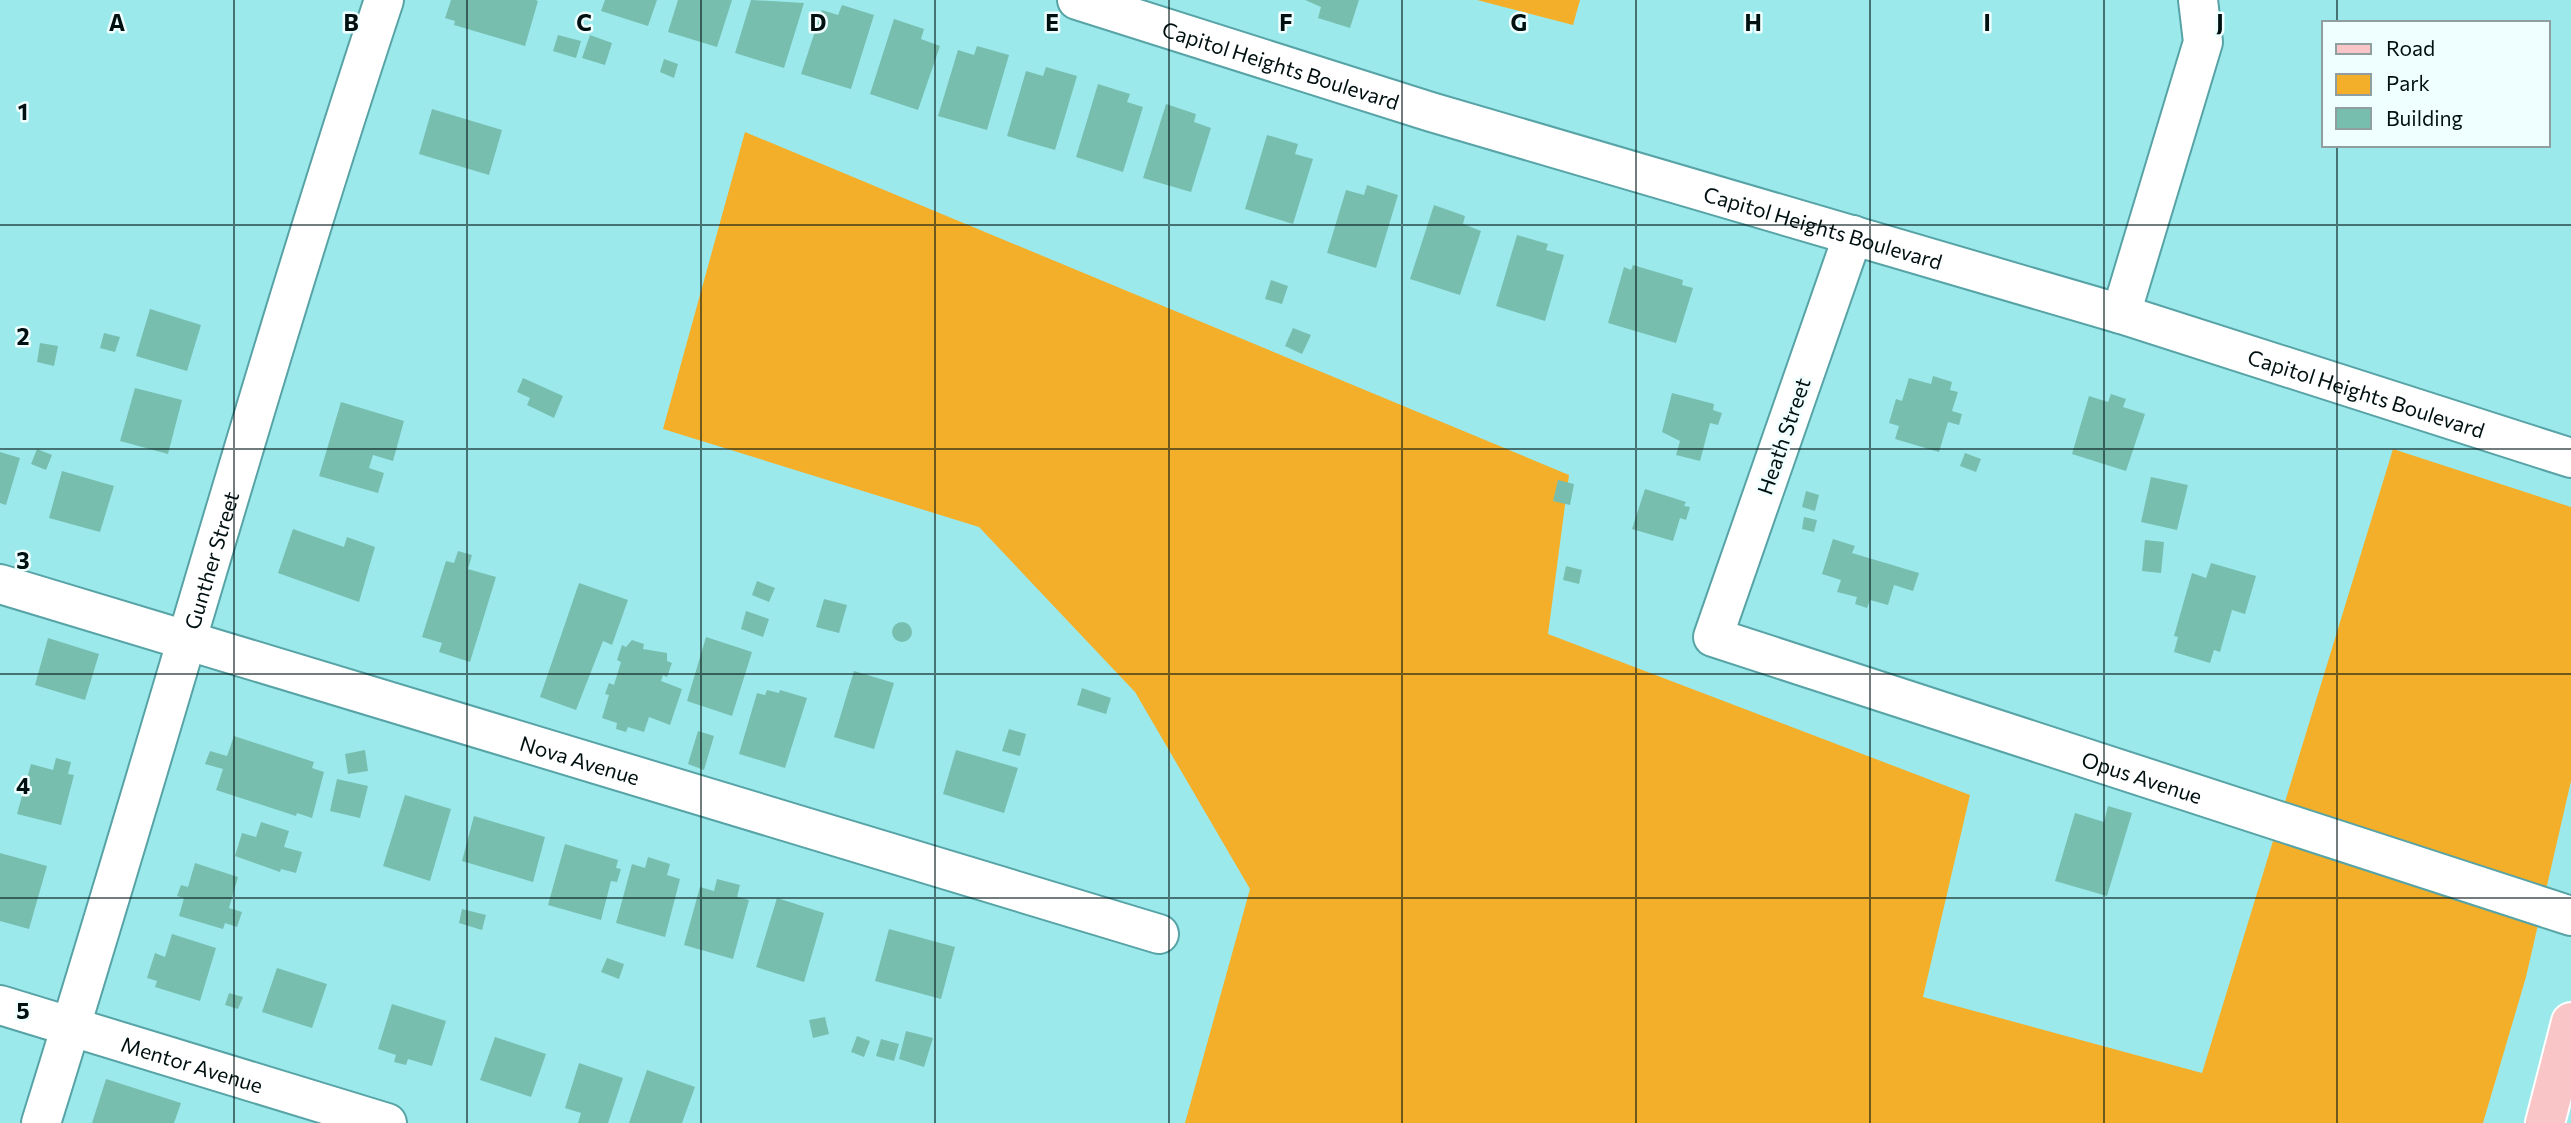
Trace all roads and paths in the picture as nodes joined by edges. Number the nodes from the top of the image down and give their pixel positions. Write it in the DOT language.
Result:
graph roads {
  1 [pos="384,0"];
  2 [pos="1077,0"];
  3 [pos="2198,0"];
  4 [pos="1853,235"];
  5 [pos="2121,314"];
  6 [pos="2571,458"];
  7 [pos="0,584"];
  8 [pos="1713,637"];
  9 [pos="189,641"];
  10 [pos="2571,916"];
  11 [pos="1159,934"];
  12 [pos="0,1005"];
  13 [pos="2571,1022"];
  14 [pos="71,1027"];
  15 [pos="41,1123"];
  16 [pos="387,1123"];
  17 [pos="2545,1123"];
  1 -- 9 [label="street, Gunther Street"];
  2 -- 4 [label="street, Capitol Heights Boulevard"];
  3 -- 5 [label="street"];
  4 -- 5 [label="street, Capitol Heights Boulevard"];
  4 -- 8 [label="street, Heath Street"];
  5 -- 6 [label="street, Capitol Heights Boulevard"];
  7 -- 9 [label="street, Nova Avenue"];
  8 -- 10 [label="street, Opus Avenue"];
  9 -- 11 [label="street, Nova Avenue"];
  9 -- 14 [label="street, Gunther Street"];
  12 -- 14 [label="street, Mentor Avenue"];
  13 -- 17 [label="main road"];
  14 -- 15 [label="street, Gunther Street"];
  14 -- 16 [label="street, Mentor Avenue"];
}
